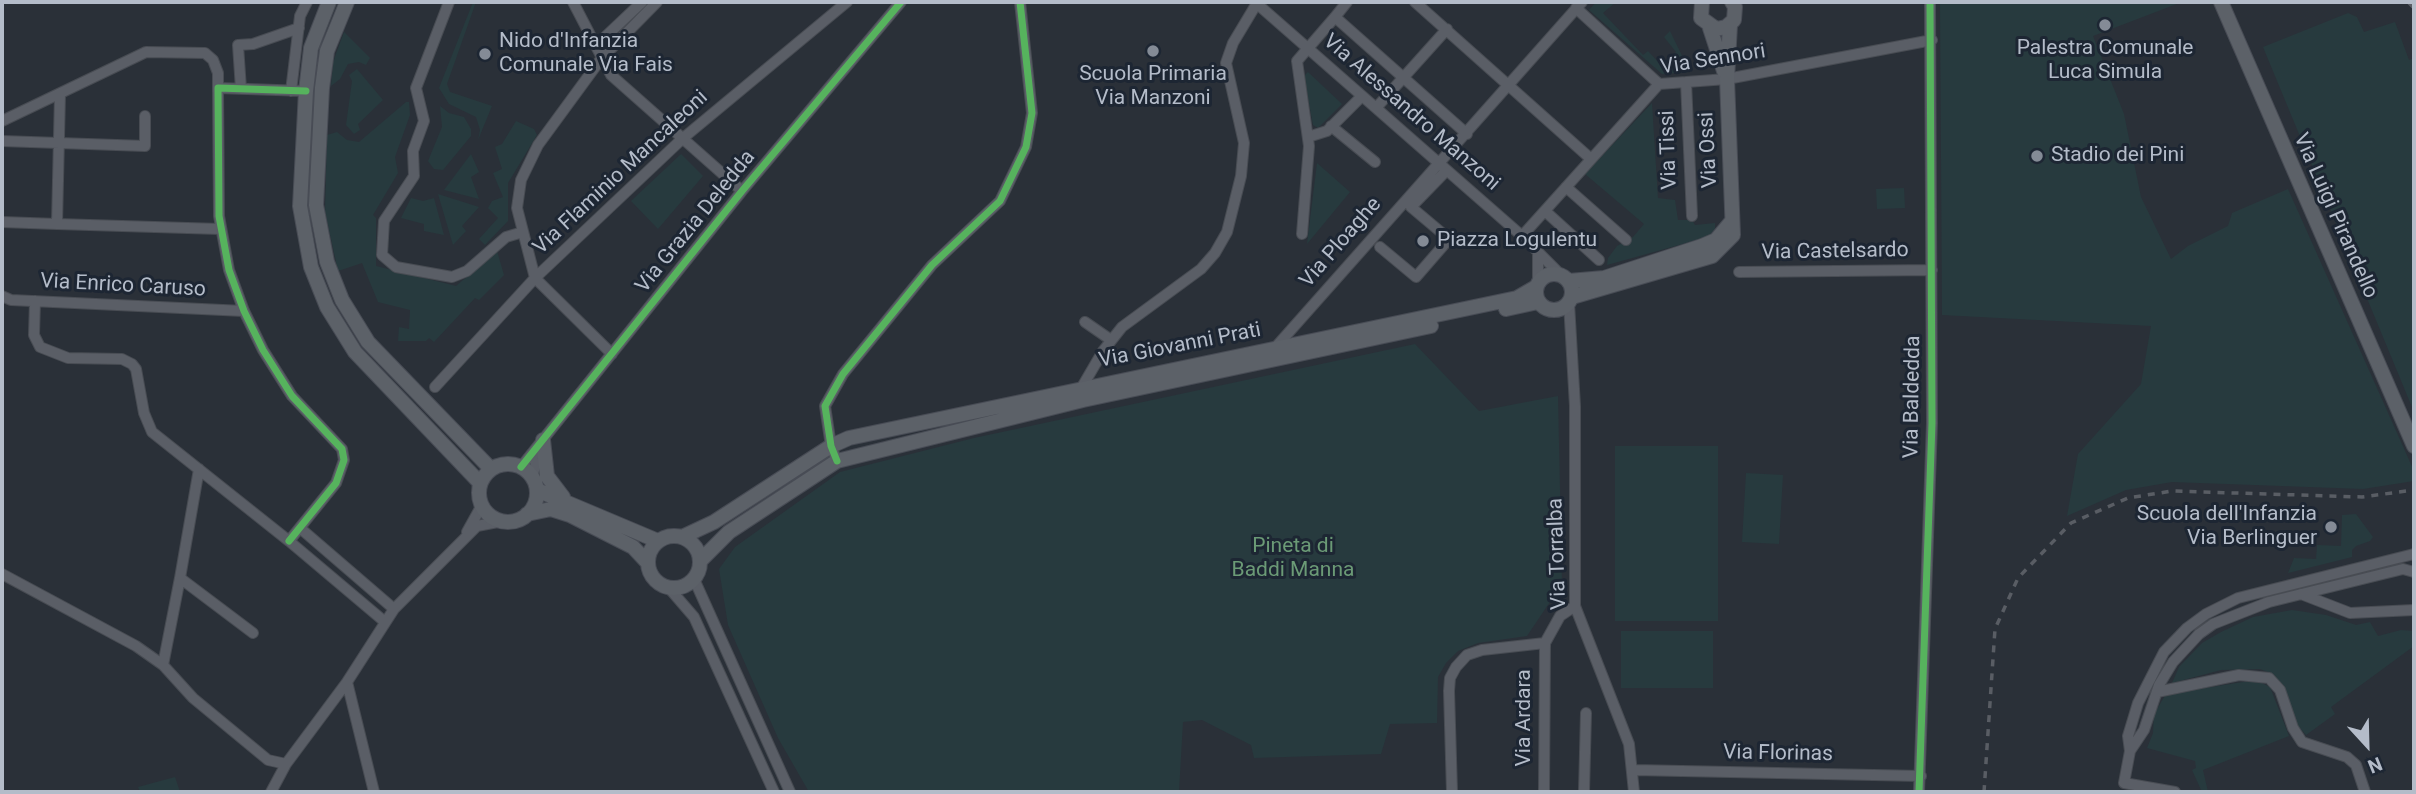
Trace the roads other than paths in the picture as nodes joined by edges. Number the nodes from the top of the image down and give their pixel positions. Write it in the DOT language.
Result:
graph roads {
  1 [pos="307,2"];
  2 [pos="329,2"];
  3 [pos="347,2"];
  4 [pos="449,2"];
  5 [pos="573,2"];
  6 [pos="642,2"];
  7 [pos="657,2"];
  8 [pos="846,2"];
  9 [pos="1020,2"];
  10 [pos="1347,2"];
  11 [pos="1415,2"];
  12 [pos="1747,2"];
  13 [pos="1930,2"];
  14 [pos="2221,2"];
  15 [pos="1700,3"];
  16 [pos="894,4"];
  17 [pos="1262,4"];
  18 [pos="1578,4"];
  19 [pos="1732,13"];
  20 [pos="1335,17"];
  21 [pos="299,28"];
  22 [pos="1710,28"];
  23 [pos="1447,29"];
  24 [pos="1932,40"];
  25 [pos="1308,48"];
  26 [pos="601,59"];
  27 [pos="1403,77"];
  28 [pos="1727,79"];
  29 [pos="1686,82"];
  30 [pos="1509,83"];
  31 [pos="1659,84"];
  32 [pos="218,88"];
  33 [pos="241,89"];
  34 [pos="298,91"];
  35 [pos="60,94"];
  36 [pos="1362,96"];
  37 [pos="1376,107"];
  38 [pos="145,116"];
  39 [pos="2,121"];
  40 [pos="1331,126"];
  41 [pos="1467,134"];
  42 [pos="1308,137"];
  43 [pos="682,139"];
  44 [pos="2,141"];
  45 [pos="60,143"];
  46 [pos="1591,159"];
  47 [pos="1375,162"];
  48 [pos="1443,167"];
  49 [pos="1566,187"];
  50 [pos="743,191"];
  51 [pos="1545,211"];
  52 [pos="1692,216"];
  53 [pos="1733,219"];
  54 [pos="2,222"];
  55 [pos="57,224"];
  56 [pos="220,229"];
  57 [pos="523,232"];
  58 [pos="1302,234"];
  59 [pos="1522,236"];
  60 [pos="1626,240"];
  61 [pos="1380,247"];
  62 [pos="1538,255"];
  63 [pos="1599,260"];
  64 [pos="1932,270"];
  65 [pos="1739,272"];
  66 [pos="1565,277"];
  67 [pos="535,278"];
  68 [pos="1538,290"];
  69 [pos="2,296"];
  70 [pos="35,301"];
  71 [pos="1567,303"];
  72 [pos="244,312"];
  73 [pos="1085,322"];
  74 [pos="1111,340"];
  75 [pos="1274,349"];
  76 [pos="612,354"];
  77 [pos="435,387"];
  78 [pos="1082,387"];
  79 [pos="543,440"];
  80 [pos="831,446"];
  81 [pos="2414,446"];
  82 [pos="837,461"];
  83 [pos="200,469"];
  84 [pos="491,469"];
  85 [pos="530,478"];
  86 [pos="480,483"];
  87 [pos="567,501"];
  88 [pos="482,506"];
  89 [pos="527,514"];
  90 [pos="503,521"];
  91 [pos="300,528"];
  92 [pos="682,537"];
  93 [pos="464,538"];
  94 [pos="289,541"];
  95 [pos="658,541"];
  96 [pos="2414,554"];
  97 [pos="700,561"];
  98 [pos="647,562"];
  99 [pos="2414,572"];
  100 [pos="2,575"];
  101 [pos="180,578"];
  102 [pos="694,579"];
  103 [pos="669,588"];
  104 [pos="2301,594"];
  105 [pos="1575,606"];
  106 [pos="394,610"];
  107 [pos="2414,610"];
  108 [pos="384,622"];
  109 [pos="253,633"];
  110 [pos="1545,643"];
  111 [pos="163,665"];
  112 [pos="347,682"];
  113 [pos="2157,692"];
  114 [pos="1586,713"];
  115 [pos="2130,751"];
  116 [pos="286,764"];
  117 [pos="1634,770"];
  118 [pos="1921,776"];
  119 [pos="271,792"];
  120 [pos="374,792"];
  121 [pos="774,792"];
  122 [pos="790,792"];
  123 [pos="1452,792"];
  124 [pos="1544,792"];
  125 [pos="1584,792"];
  126 [pos="1634,792"];
  127 [pos="1919,792"];
  128 [pos="2175,792"];
  129 [pos="2365,792"];
  1 -- 21 [label="street"];
  2 -- 34 [label="main road"];
  3 -- 84 [label="main road"];
  4 -- 57 [label="street"];
  5 -- 26 [label="street"];
  6 -- 26 [label="street"];
  7 -- 26 [label="street"];
  8 -- 43 [label="street, Via Flaminio Mancaleoni"];
  9 -- 80 [label="street"];
  10 -- 20 [label="street"];
  11 -- 23 [label="street"];
  12 -- 19 [label="main road"];
  13 -- 24 [label="street, Via Baldedda"];
  14 -- 81 [label="main road, Via Luigi Pirandello"];
  15 -- 22 [label="main road, Via Ossi"];
  16 -- 50 [label="street, Via Grazia Deledda"];
  17 -- 25 [label="street, Via Alessandro Manzoni"];
  17 -- 74 [label="street"];
  18 -- 30 [label="street"];
  18 -- 31 [label="street"];
  19 -- 22 [label="main road"];
  19 -- 28 [label="main road, Via Ossi"];
  20 -- 25 [label="street"];
  20 -- 27 [label="street"];
  21 -- 33 [label="street"];
  21 -- 34 [label="street"];
  22 -- 28 [label="main road, Via Ossi"];
  23 -- 27 [label="street"];
  23 -- 30 [label="street"];
  24 -- 28 [label="street, Via Sennori"];
  24 -- 64 [label="street, Via Baldedda"];
  25 -- 36 [label="street, Via Alessandro Manzoni"];
  25 -- 42 [label="street"];
  26 -- 43 [label="street"];
  26 -- 57 [label="street"];
  27 -- 37 [label="street"];
  27 -- 41 [label="street"];
  28 -- 29 [label="street, Via Sennori"];
  28 -- 53 [label="main road, Via Ossi"];
  29 -- 31 [label="street, Via Sennori"];
  29 -- 52 [label="street, Via Tissi"];
  30 -- 41 [label="street"];
  30 -- 46 [label="street"];
  31 -- 46 [label="street, Via Sennori"];
  32 -- 33 [label="street"];
  32 -- 35 [label="street"];
  32 -- 56 [label="street"];
  33 -- 34 [label="street"];
  34 -- 86 [label="main road"];
  35 -- 39 [label="street"];
  35 -- 45 [label="street"];
  36 -- 37 [label="street, Via Alessandro Manzoni"];
  36 -- 40 [label="street"];
  37 -- 48 [label="street, Via Alessandro Manzoni"];
  38 -- 45 [label="street"];
  40 -- 42 [label="street"];
  40 -- 47 [label="street"];
  41 -- 48 [label="street"];
  42 -- 58 [label="street"];
  43 -- 50 [label="street"];
  43 -- 67 [label="street, Via Flaminio Mancaleoni"];
  44 -- 45 [label="street"];
  45 -- 55 [label="street"];
  46 -- 49 [label="street, Via Sennori"];
  48 -- 59 [label="street, Via Alessandro Manzoni"];
  48 -- 61 [label="street"];
  48 -- 75 [label="street, Via Ploaghe"];
  49 -- 51 [label="street, Via Sennori"];
  49 -- 60 [label="street"];
  50 -- 76 [label="street, Via Grazia Deledda"];
  51 -- 59 [label="street, Via Sennori"];
  51 -- 63 [label="street"];
  53 -- 66 [label="main road"];
  53 -- 71 [label="main road"];
  54 -- 55 [label="street"];
  55 -- 56 [label="street"];
  56 -- 72 [label="street"];
  57 -- 67 [label="street"];
  59 -- 62 [label="street, Via Alessandro Manzoni"];
  62 -- 66 [label="street, Via Alessandro Manzoni"];
  62 -- 68 [label="street"];
  64 -- 65 [label="street, Via Castelsardo"];
  64 -- 118 [label="street, Via Baldedda"];
  66 -- 68 [label="main road"];
  66 -- 71 [label="main road"];
  67 -- 76 [label="street"];
  67 -- 77 [label="street, Via Flaminio Mancaleoni"];
  68 -- 71 [label="main road"];
  68 -- 75 [label="main road, Via Giovanni Prati"];
  68 -- 82 [label="main road, Via Giovanni Prati"];
  69 -- 70 [label="street, Via Enrico Caruso"];
  70 -- 72 [label="street, Via Enrico Caruso"];
  70 -- 83 [label="street"];
  71 -- 105 [label="street, Via Torralba"];
  72 -- 91 [label="street"];
  73 -- 74 [label="street"];
  74 -- 78 [label="street"];
  75 -- 78 [label="main road, Via Giovanni Prati"];
  76 -- 79 [label="street, Via Grazia Deledda"];
  78 -- 80 [label="main road, Via Giovanni Prati"];
  79 -- 85 [label="street, Via Grazia Deledda"];
  79 -- 87 [label="main road"];
  80 -- 82 [label="street"];
  80 -- 92 [label="main road, Via Giovanni Prati"];
  82 -- 97 [label="main road, Via Giovanni Prati"];
  83 -- 94 [label="street"];
  83 -- 101 [label="street"];
  84 -- 85 [label="main road"];
  84 -- 86 [label="main road"];
  85 -- 87 [label="main road"];
  85 -- 89 [label="main road"];
  86 -- 88 [label="main road"];
  87 -- 95 [label="main road"];
  88 -- 90 [label="main road"];
  88 -- 93 [label="street"];
  89 -- 90 [label="main road"];
  89 -- 98 [label="main road"];
  90 -- 93 [label="street"];
  91 -- 94 [label="street"];
  91 -- 106 [label="street"];
  92 -- 95 [label="main road"];
  92 -- 97 [label="main road"];
  93 -- 106 [label="street"];
  94 -- 108 [label="street"];
  95 -- 98 [label="main road"];
  96 -- 115 [label="street"];
  97 -- 102 [label="main road"];
  98 -- 103 [label="main road"];
  99 -- 104 [label="street"];
  100 -- 111 [label="street"];
  101 -- 109 [label="street"];
  101 -- 111 [label="street"];
  102 -- 103 [label="main road"];
  102 -- 122 [label="street"];
  103 -- 121 [label="street"];
  104 -- 107 [label="street"];
  104 -- 113 [label="street"];
  105 -- 110 [label="street"];
  105 -- 117 [label="street, Via Torralba"];
  106 -- 108 [label="street"];
  108 -- 112 [label="street"];
  110 -- 123 [label="street"];
  110 -- 124 [label="street, Via Ardara"];
  111 -- 116 [label="street"];
  112 -- 116 [label="street"];
  112 -- 120 [label="street"];
  113 -- 115 [label="street"];
  113 -- 129 [label="street"];
  114 -- 125 [label="street"];
  115 -- 128 [label="street"];
  116 -- 119 [label="street"];
  117 -- 118 [label="street, Via Florinas"];
  117 -- 126 [label="street, Via Torralba"];
  118 -- 127 [label="street, Via Baldedda"];
}
